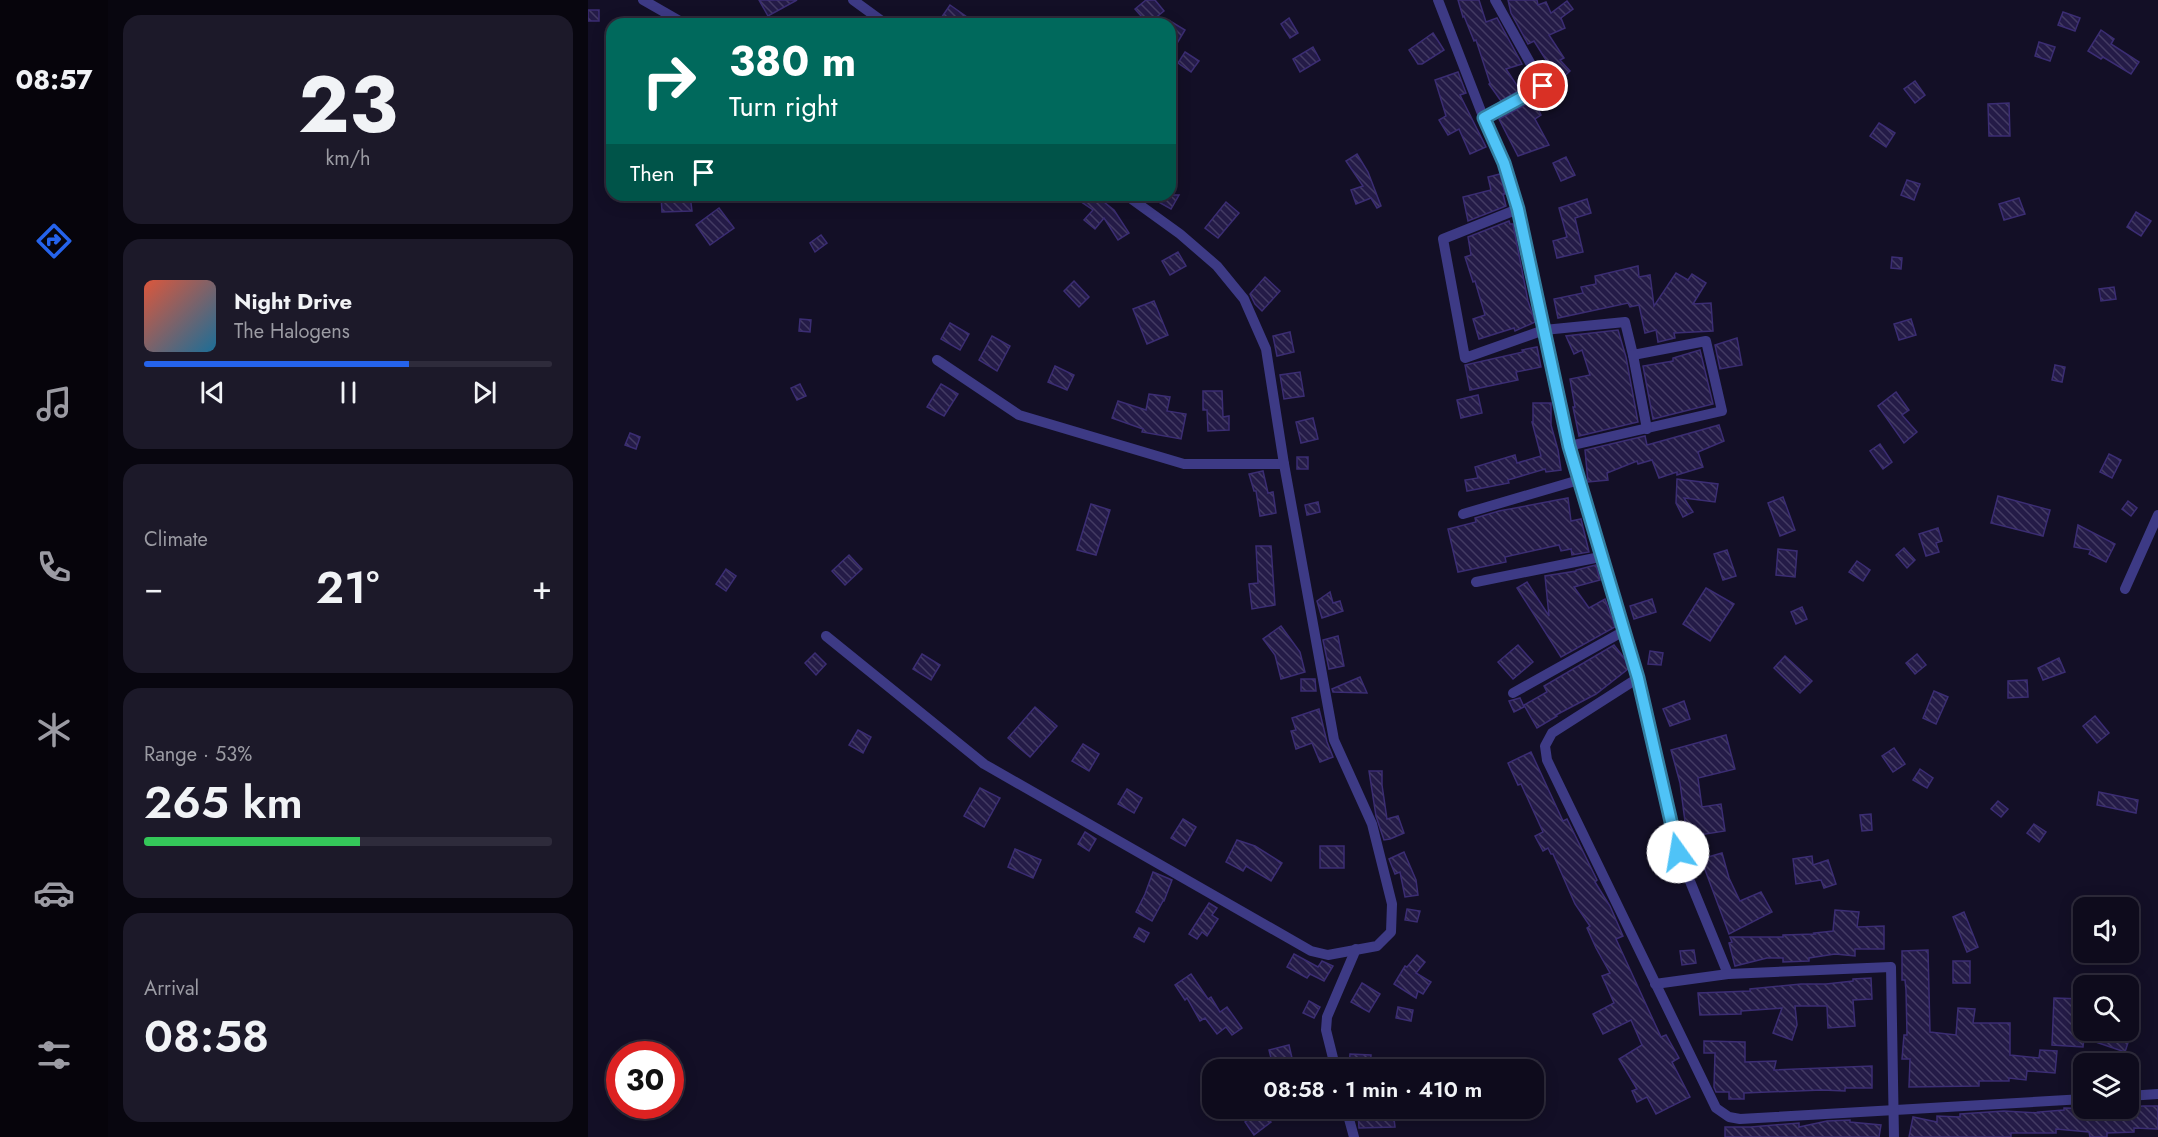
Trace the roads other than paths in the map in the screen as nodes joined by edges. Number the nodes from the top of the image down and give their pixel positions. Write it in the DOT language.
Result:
graph roads {
  1 [pos="643,0"];
  2 [pos="853,0"];
  3 [pos="1438,0"];
  4 [pos="1494,0"];
  5 [pos="674,18"];
  6 [pos="878,18"];
  7 [pos="1484,118"];
  8 [pos="1133,201"];
  9 [pos="1518,209"];
  10 [pos="1544,330"];
  11 [pos="1633,355"];
  12 [pos="937,360"];
  13 [pos="1647,429"];
  14 [pos="1569,446"];
  15 [pos="1284,464"];
  16 [pos="1579,480"];
  17 [pos="1463,514"];
  18 [pos="2158,516"];
  19 [pos="1600,557"];
  20 [pos="1476,582"];
  21 [pos="2125,589"];
  22 [pos="1624,631"];
  23 [pos="826,636"];
  24 [pos="1638,678"];
  25 [pos="1513,693"];
  26 [pos="1356,949"];
  27 [pos="1728,974"];
  28 [pos="1655,984"];
  29 [pos="1333,1059"];
  30 [pos="2158,1094"];
  31 [pos="2139,1095"];
  32 [pos="2073,1100"];
  33 [pos="1894,1109"];
  34 [pos="1349,1119"];
  35 [pos="1354,1137"];
  36 [pos="1894,1137"];
  1 -- 5 [label="street"];
  2 -- 6 [label="street"];
  3 -- 7 [label="street"];
  4 -- 7 [label="street"];
  7 -- 9 [label="street"];
  8 -- 15 [label="street"];
  9 -- 10 [label="street"];
  9 -- 10 [label="street"];
  10 -- 11 [label="street"];
  10 -- 14 [label="street"];
  11 -- 13 [label="street"];
  11 -- 13 [label="street"];
  12 -- 15 [label="street"];
  13 -- 14 [label="street"];
  14 -- 16 [label="street"];
  15 -- 26 [label="street"];
  16 -- 17 [label="street"];
  16 -- 19 [label="street"];
  18 -- 21 [label="street"];
  19 -- 20 [label="street"];
  19 -- 22 [label="street"];
  22 -- 24 [label="street"];
  22 -- 25 [label="street"];
  23 -- 26 [label="street"];
  24 -- 27 [label="street"];
  24 -- 28 [label="street"];
  26 -- 29 [label="street"];
  27 -- 28 [label="street"];
  27 -- 33 [label="street"];
  28 -- 33 [label="street"];
  30 -- 31 [label="street"];
  32 -- 33 [label="street"];
  33 -- 36 [label="street"];
  34 -- 35 [label="street"];
}
